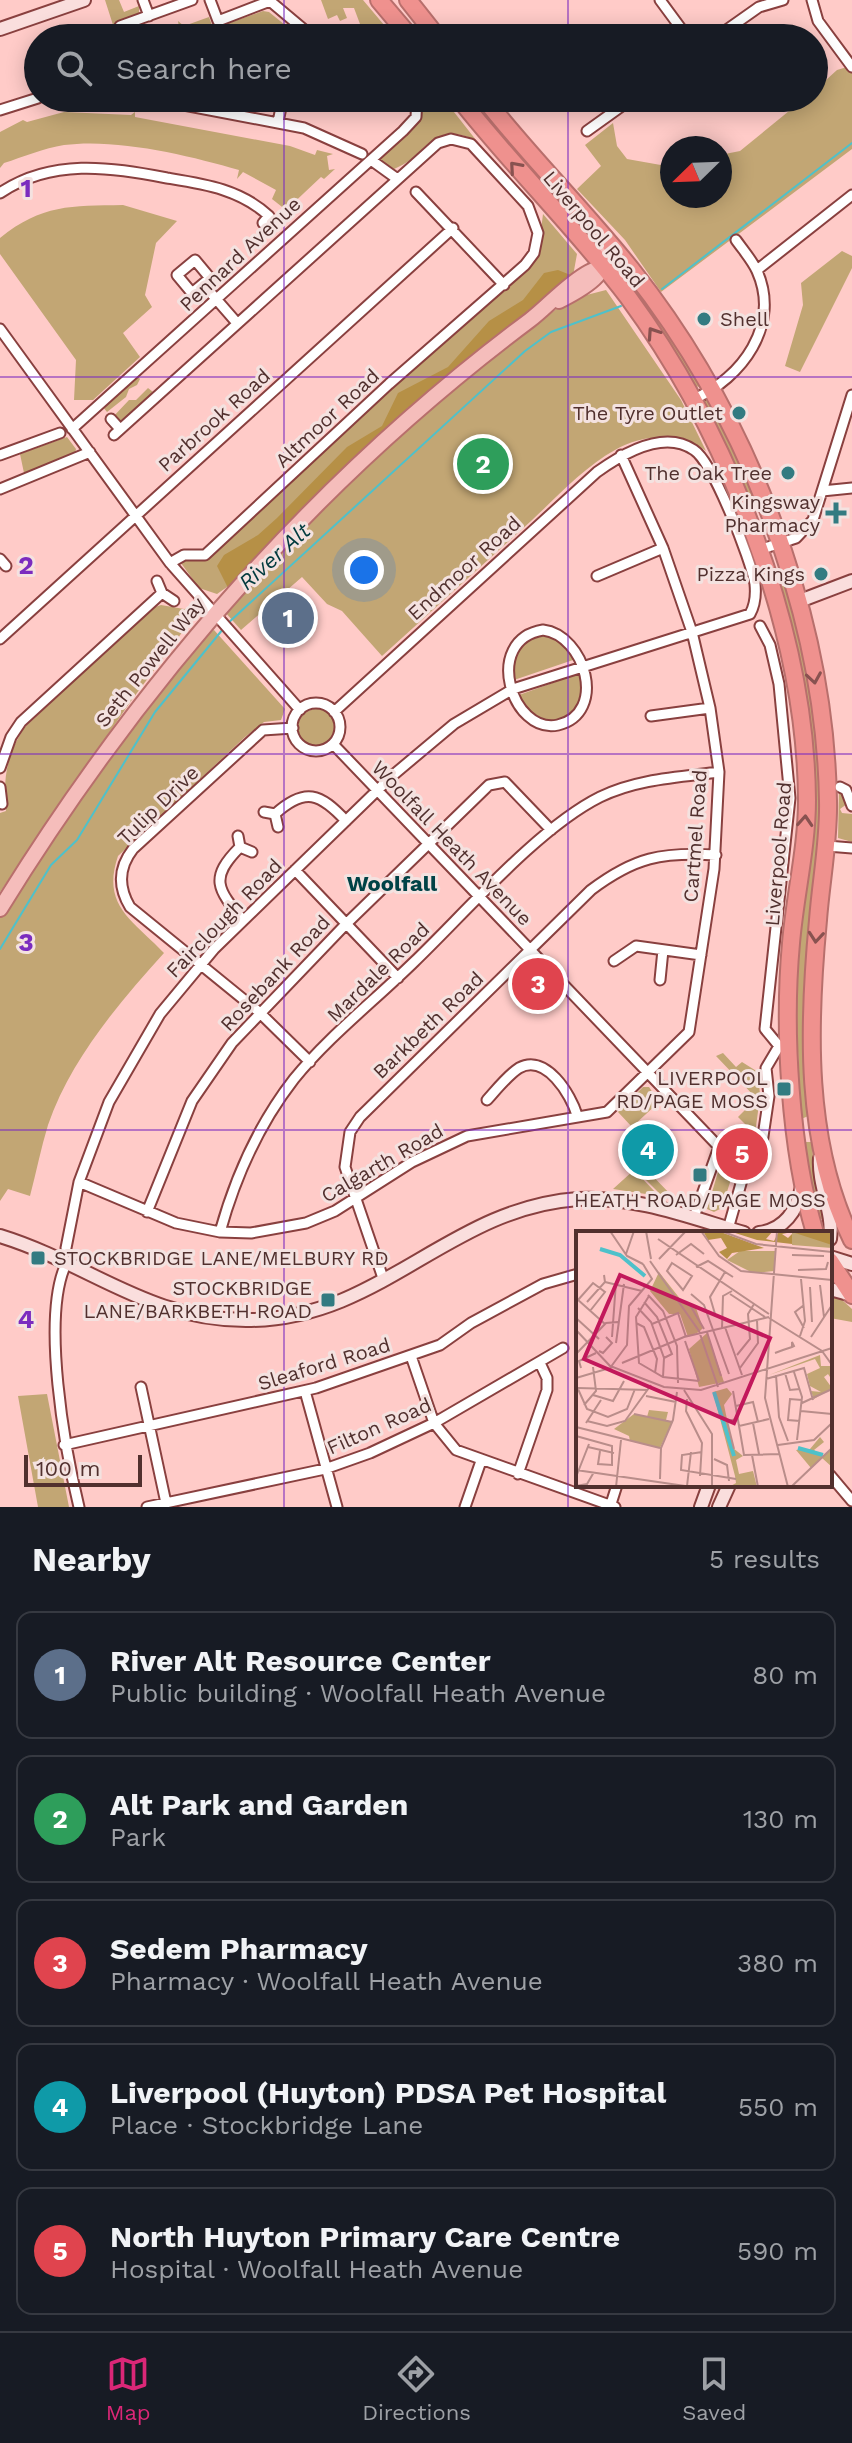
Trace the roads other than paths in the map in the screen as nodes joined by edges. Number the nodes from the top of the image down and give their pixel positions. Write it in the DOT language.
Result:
graph roads {
  1 [pos="84,0"];
  2 [pos="143,0"];
  3 [pos="192,0"];
  4 [pos="210,0"];
  5 [pos="379,0"];
  6 [pos="408,0"];
  7 [pos="660,0"];
  8 [pos="783,0"];
  9 [pos="812,0"];
  10 [pos="149,16"];
  11 [pos="126,24"];
  12 [pos="297,24"];
  13 [pos="399,24"];
  14 [pos="427,24"];
  15 [pos="678,24"];
  16 [pos="735,24"];
  17 [pos="820,24"];
  18 [pos="0,29"];
  19 [pos="828,35"];
  20 [pos="852,67"];
  21 [pos="24,102"];
  22 [pos="0,110"];
  23 [pos="225,112"];
  24 [pos="280,112"];
  25 [pos="417,112"];
  26 [pos="471,112"];
  27 [pos="496,112"];
  28 [pos="616,112"];
  29 [pos="278,122"];
  30 [pos="594,130"];
  31 [pos="366,157"];
  32 [pos="396,178"];
  33 [pos="416,192"];
  34 [pos="0,193"];
  35 [pos="852,195"];
  36 [pos="263,223"];
  37 [pos="453,228"];
  38 [pos="601,233"];
  39 [pos="736,240"];
  40 [pos="604,267"];
  41 [pos="632,270"];
  42 [pos="757,270"];
  43 [pos="203,284"];
  44 [pos="504,285"];
  45 [pos="216,300"];
  46 [pos="237,323"];
  47 [pos="0,329"];
  48 [pos="714,390"];
  49 [pos="852,395"];
  50 [pos="694,399"];
  51 [pos="111,419"];
  52 [pos="72,429"];
  53 [pos="60,433"];
  54 [pos="90,452"];
  55 [pos="0,455"];
  56 [pos="621,455"];
  57 [pos="852,488"];
  58 [pos="0,489"];
  59 [pos="822,491"];
  60 [pos="135,515"];
  61 [pos="779,544"];
  62 [pos="663,548"];
  63 [pos="759,550"];
  64 [pos="170,563"];
  65 [pos="597,576"];
  66 [pos="157,581"];
  67 [pos="852,581"];
  68 [pos="162,593"];
  69 [pos="174,601"];
  70 [pos="797,602"];
  71 [pos="218,619"];
  72 [pos="760,626"];
  73 [pos="692,632"];
  74 [pos="0,639"];
  75 [pos="582,665"];
  76 [pos="513,689"];
  77 [pos="710,708"];
  78 [pos="300,710"];
  79 [pos="334,712"];
  80 [pos="651,716"];
  81 [pos="293,728"];
  82 [pos="333,744"];
  83 [pos="0,768"];
  84 [pos="719,772"];
  85 [pos="0,787"];
  86 [pos="840,787"];
  87 [pos="377,791"];
  88 [pos="2,804"];
  89 [pos="849,808"];
  90 [pos="264,812"];
  91 [pos="275,814"];
  92 [pos="346,821"];
  93 [pos="278,827"];
  94 [pos="551,830"];
  95 [pos="238,836"];
  96 [pos="428,844"];
  97 [pos="827,846"];
  98 [pos="240,847"];
  99 [pos="852,848"];
  100 [pos="252,852"];
  101 [pos="716,855"];
  102 [pos="295,870"];
  103 [pos="479,899"];
  104 [pos="0,909"];
  105 [pos="243,920"];
  106 [pos="346,924"];
  107 [pos="663,950"];
  108 [pos="530,951"];
  109 [pos="701,955"];
  110 [pos="614,961"];
  111 [pos="200,964"];
  112 [pos="398,978"];
  113 [pos="660,980"];
  114 [pos="259,1012"];
  115 [pos="784,1046"];
  116 [pos="310,1062"];
  117 [pos="648,1073"];
  118 [pos="487,1100"];
  119 [pos="577,1115"];
  120 [pos="820,1143"];
  121 [pos="719,1147"];
  122 [pos="744,1173"];
  123 [pos="803,1178"];
  124 [pos="79,1182"];
  125 [pos="355,1200"];
  126 [pos="147,1212"];
  127 [pos="694,1217"];
  128 [pos="728,1229"];
  129 [pos="736,1231"];
  130 [pos="771,1231"];
  131 [pos="815,1231"];
  132 [pos="830,1231"];
  133 [pos="220,1232"];
  134 [pos="0,1236"];
  135 [pos="852,1240"];
  136 [pos="66,1248"];
  137 [pos="66,1264"];
  138 [pos="835,1270"];
  139 [pos="576,1275"];
  140 [pos="384,1281"];
  141 [pos="852,1295"];
  142 [pos="563,1348"];
  143 [pos="411,1356"];
  144 [pos="540,1363"];
  145 [pos="141,1387"];
  146 [pos="305,1391"];
  147 [pos="434,1423"];
  148 [pos="150,1427"];
  149 [pos="64,1445"];
  150 [pos="481,1461"];
  151 [pos="325,1469"];
  152 [pos="518,1474"];
  153 [pos="832,1477"];
  154 [pos="708,1487"];
  155 [pos="728,1487"];
  156 [pos="852,1501"];
  157 [pos="166,1503"];
  158 [pos="612,1506"];
  159 [pos="79,1507"];
  160 [pos="147,1507"];
  161 [pos="337,1507"];
  162 [pos="465,1507"];
  163 [pos="701,1507"];
  164 [pos="719,1507"];
  1 -- 18 [label="main road"];
  2 -- 10 [label="street"];
  3 -- 10 [label="street"];
  4 -- 12 [label="street"];
  5 -- 13 [label="highway"];
  6 -- 14 [label="highway"];
  7 -- 15 [label="street"];
  8 -- 16 [label="street"];
  9 -- 17 [label="street"];
  10 -- 11 [label="street"];
  19 -- 20 [label="street"];
  21 -- 22 [label="street"];
  23 -- 29 [label="street"];
  24 -- 29 [label="street"];
  25 -- 31 [label="street, Pennard Avenue"];
  40 -- 26 [label="highway, Liverpool Road, one-way"];
  27 -- 38 [label="highway, Liverpool Road"];
  28 -- 30 [label="street"];
  29 -- 31 [label="street"];
  31 -- 32 [label="street"];
  31 -- 45 [label="street, Pennard Avenue"];
  32 -- 44 [label="street, Liverpool Road"];
  32 -- 46 [label="street"];
  33 -- 37 [label="street"];
  34 -- 36 [label="street"];
  35 -- 42 [label="street"];
  37 -- 44 [label="street"];
  37 -- 60 [label="street, Parbrook Road"];
  38 -- 40 [label="main road"];
  38 -- 41 [label="highway, Liverpool Road"];
  39 -- 42 [label="street"];
  40 -- 41 [label="main road"];
  50 -- 40 [label="highway, Liverpool Road, one-way"];
  40 -- 71 [label="main road, Seth Powell Way"];
  41 -- 48 [label="highway, Liverpool Road"];
  42 -- 48 [label="street"];
  43 -- 45 [label="street"];
  44 -- 64 [label="street, Altmoor Road"];
  45 -- 46 [label="street"];
  45 -- 52 [label="street, Pennard Avenue"];
  46 -- 51 [label="street"];
  47 -- 52 [label="street"];
  48 -- 50 [label="street"];
  48 -- 61 [label="highway, Liverpool Road"];
  49 -- 59 [label="street"];
  50 -- 63 [label="highway, Liverpool Road"];
  52 -- 54 [label="street"];
  53 -- 55 [label="street"];
  54 -- 58 [label="street"];
  54 -- 60 [label="street"];
  56 -- 62 [label="street, Cartmel Road"];
  56 -- 73 [label="street, Fairclough Road"];
  56 -- 79 [label="street, Endmoor Road"];
  57 -- 59 [label="street"];
  59 -- 61 [label="street"];
  60 -- 64 [label="street"];
  60 -- 74 [label="street, Parbrook Road"];
  61 -- 63 [label="street"];
  61 -- 70 [label="highway, Liverpool Road"];
  62 -- 65 [label="street"];
  62 -- 73 [label="street, Cartmel Road"];
  115 -- 63 [label="highway, Liverpool Road, one-way"];
  64 -- 71 [label="street"];
  66 -- 68 [label="street"];
  67 -- 70 [label="main road"];
  68 -- 69 [label="street"];
  68 -- 83 [label="street"];
  70 -- 97 [label="highway, Liverpool Road, one-way"];
  71 -- 78 [label="street"];
  71 -- 104 [label="main road, Seth Powell Way"];
  72 -- 115 [label="street"];
  73 -- 75 [label="street, Fairclough Road"];
  73 -- 77 [label="street, Cartmel Road"];
  75 -- 76 [label="street, Fairclough Road"];
  75 -- 76 [label="street"];
  75 -- 76 [label="street"];
  76 -- 87 [label="street, Fairclough Road"];
  77 -- 80 [label="street"];
  77 -- 84 [label="street, Cartmel Road"];
  78 -- 79 [label="street"];
  78 -- 81 [label="street"];
  79 -- 82 [label="street"];
  81 -- 82 [label="street"];
  81 -- 111 [label="street, Tulip Drive"];
  82 -- 87 [label="street, Woolfall Heath Avenue"];
  84 -- 94 [label="street, Mardale Road"];
  84 -- 101 [label="street, Cartmel Road"];
  85 -- 88 [label="street"];
  86 -- 89 [label="street"];
  87 -- 92 [label="street, Fairclough Road"];
  87 -- 96 [label="street, Woolfall Heath Avenue"];
  90 -- 91 [label="street"];
  91 -- 92 [label="street"];
  91 -- 93 [label="street"];
  92 -- 102 [label="street, Fairclough Road"];
  94 -- 96 [label="street, Rosebank Road"];
  94 -- 103 [label="street, Mardale Road"];
  95 -- 98 [label="street"];
  96 -- 103 [label="street, Woolfall Heath Avenue"];
  96 -- 106 [label="street, Rosebank Road"];
  97 -- 99 [label="street"];
  97 -- 120 [label="highway, Liverpool Road, one-way"];
  98 -- 100 [label="street"];
  98 -- 105 [label="street"];
  101 -- 108 [label="street, Barkbeth Road"];
  101 -- 109 [label="street, Cartmel Road"];
  102 -- 105 [label="street, Fairclough Road"];
  102 -- 106 [label="street"];
  103 -- 108 [label="street, Woolfall Heath Avenue"];
  103 -- 112 [label="street, Mardale Road"];
  105 -- 111 [label="street, Fairclough Road"];
  106 -- 112 [label="street"];
  106 -- 114 [label="street, Rosebank Road"];
  107 -- 109 [label="street"];
  107 -- 110 [label="street"];
  107 -- 113 [label="street"];
  108 -- 117 [label="street, Woolfall Heath Avenue"];
  108 -- 125 [label="street, Barkbeth Road"];
  109 -- 117 [label="street, Cartmel Road"];
  111 -- 114 [label="street, Tulip Drive"];
  111 -- 124 [label="street, Fairclough Road"];
  112 -- 116 [label="street, Mardale Road"];
  114 -- 116 [label="street, Tulip Drive"];
  114 -- 126 [label="street, Rosebank Road"];
  115 -- 122 [label="street"];
  115 -- 123 [label="highway, Liverpool Road"];
  116 -- 133 [label="street, Mardale Road"];
  117 -- 119 [label="street, Calgarth Road"];
  117 -- 121 [label="street, Woolfall Heath Avenue"];
  118 -- 119 [label="street"];
  119 -- 125 [label="street, Calgarth Road"];
  120 -- 132 [label="main road, Liverpool Road"];
  120 -- 135 [label="highway, Liverpool Road"];
  121 -- 122 [label="street, Woolfall Heath Avenue"];
  121 -- 127 [label="street"];
  122 -- 128 [label="street"];
  123 -- 130 [label="main road"];
  123 -- 131 [label="highway, Liverpool Road"];
  124 -- 126 [label="street, Calgarth Road"];
  124 -- 136 [label="street, Fairclough Road"];
  125 -- 133 [label="street, Calgarth Road"];
  125 -- 140 [label="street, Barkbeth Road"];
  126 -- 133 [label="street, Calgarth Road"];
  127 -- 128 [label="main road"];
  127 -- 140 [label="main road"];
  128 -- 129 [label="main road"];
  134 -- 137 [label="main road"];
  137 -- 140 [label="main road"];
  137 -- 149 [label="street"];
  138 -- 141 [label="highway"];
  139 -- 143 [label="street, Sleaford Road"];
  142 -- 144 [label="street, Filton Road"];
  143 -- 146 [label="street, Sleaford Road"];
  143 -- 147 [label="street"];
  144 -- 147 [label="street, Filton Road"];
  144 -- 152 [label="street"];
  145 -- 148 [label="street"];
  146 -- 148 [label="street, Sleaford Road"];
  146 -- 151 [label="street"];
  147 -- 150 [label="street"];
  147 -- 151 [label="street, Filton Road"];
  148 -- 149 [label="street, Sleaford Road"];
  148 -- 157 [label="street"];
  149 -- 159 [label="street"];
  150 -- 152 [label="street"];
  150 -- 162 [label="street"];
  151 -- 157 [label="street, Filton Road"];
  151 -- 161 [label="street"];
  152 -- 158 [label="street"];
  153 -- 156 [label="street"];
  154 -- 163 [label="main road"];
  155 -- 164 [label="main road"];
  157 -- 160 [label="street, Filton Road"];
}
